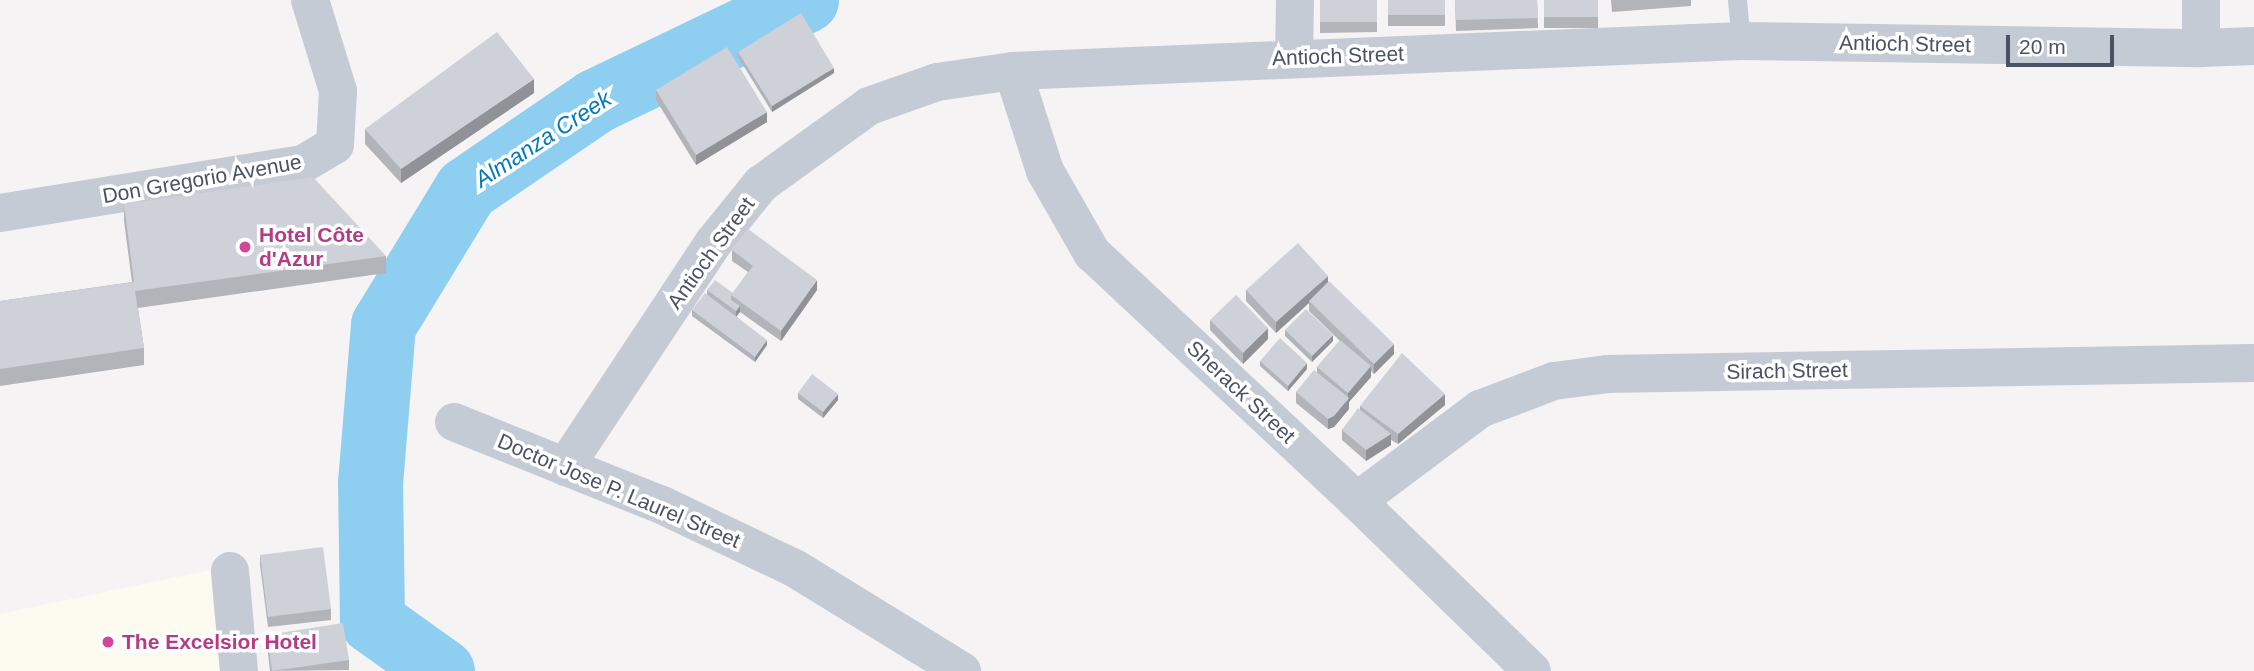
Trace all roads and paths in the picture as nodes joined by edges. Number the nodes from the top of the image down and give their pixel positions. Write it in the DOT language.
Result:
graph roads {
  1 [pos="310,0"];
  2 [pos="1294,0"];
  3 [pos="1737,0"];
  4 [pos="2201,0"];
  5 [pos="1741,41"];
  6 [pos="2254,46"];
  7 [pos="2200,48"];
  8 [pos="1294,57"];
  9 [pos="1013,71"];
  10 [pos="0,213"];
  11 [pos="2254,363"];
  12 [pos="454,422"];
  13 [pos="575,452"];
  14 [pos="1357,501"];
  15 [pos="230,571"];
  16 [pos="239,671"];
  17 [pos="962,671"];
  18 [pos="1532,671"];
  1 -- 10 [label="street, Don Gregorio Avenue"];
  2 -- 8 [label="street"];
  3 -- 5 [label="lane"];
  4 -- 7 [label="street"];
  5 -- 7 [label="street, Antioch Street"];
  5 -- 8 [label="street, Antioch Street"];
  6 -- 7 [label="street, Antioch Street"];
  8 -- 9 [label="street, Antioch Street"];
  9 -- 13 [label="street, Antioch Street"];
  9 -- 14 [label="street, Sherack Street"];
  11 -- 14 [label="street, Sirach Street"];
  12 -- 13 [label="street, Doctor Jose P. Laurel Street"];
  13 -- 17 [label="street, Doctor Jose P. Laurel Street"];
  14 -- 18 [label="street, Sherack Street"];
  15 -- 16 [label="street"];
}
